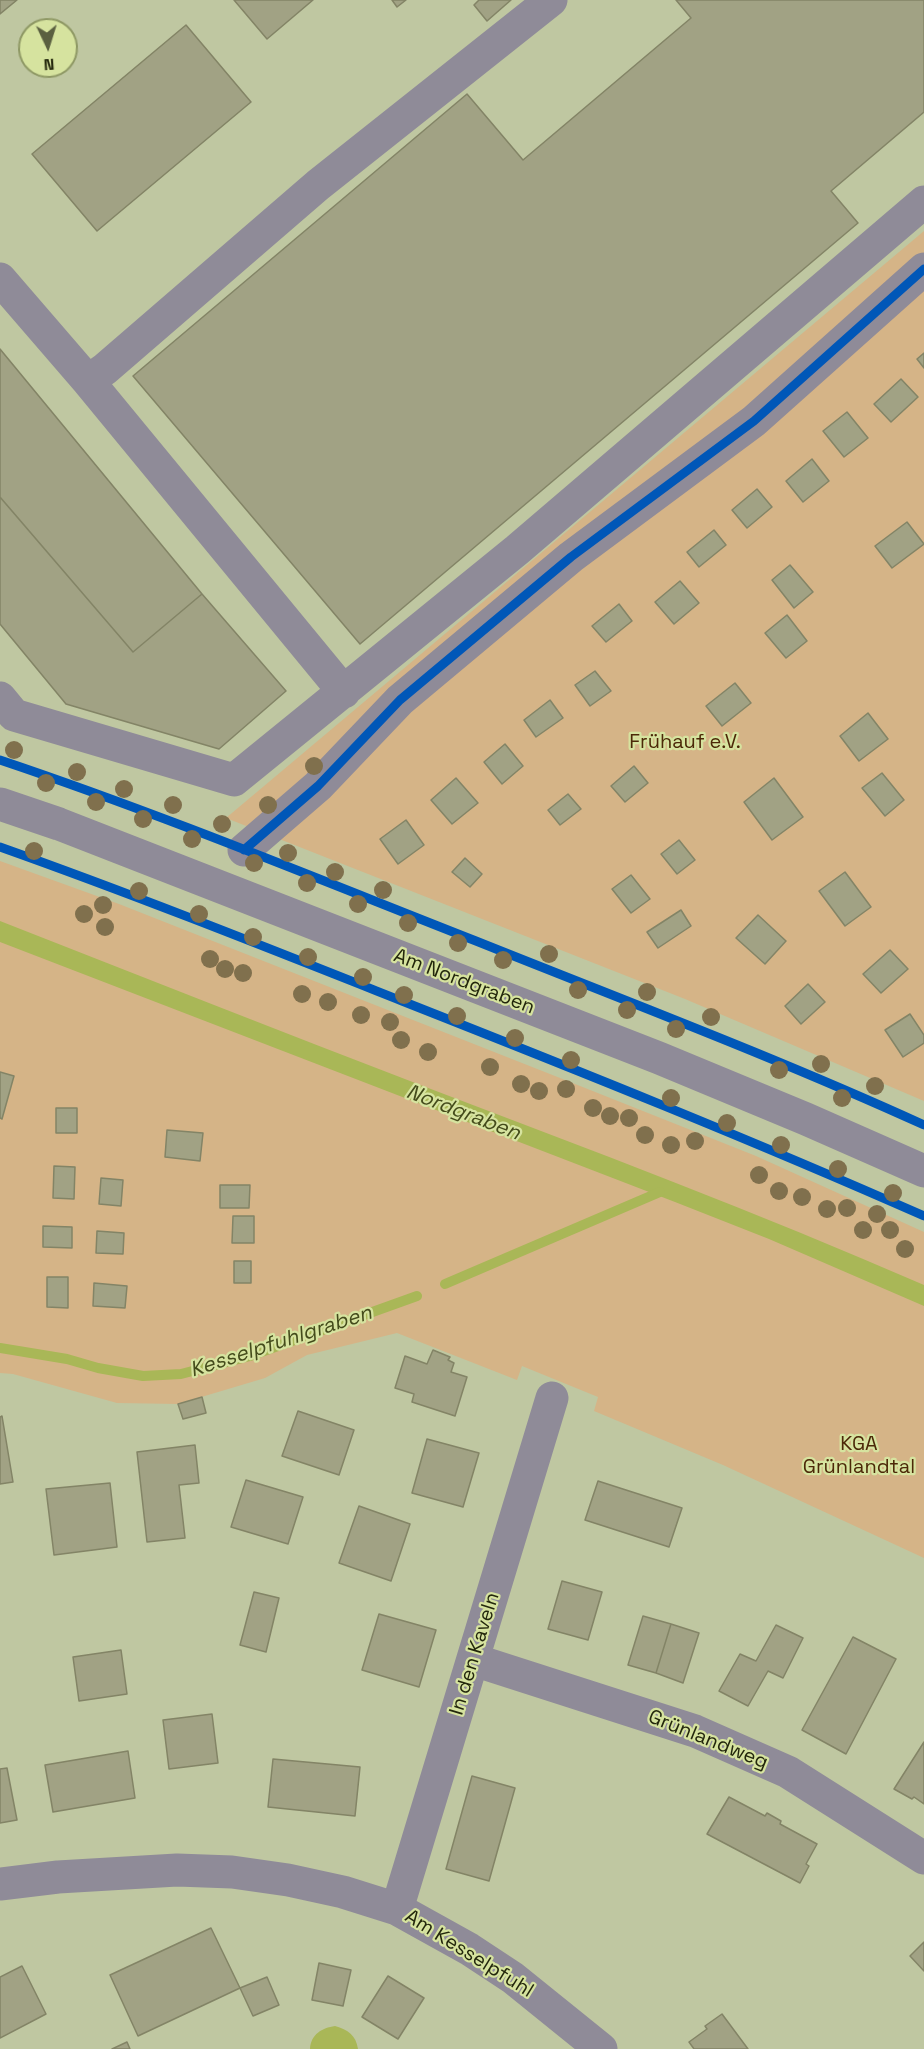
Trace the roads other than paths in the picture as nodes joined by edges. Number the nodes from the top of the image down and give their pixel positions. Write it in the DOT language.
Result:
graph roads {
  1 [pos="551,0"];
  2 [pos="924,202"];
  3 [pos="924,269"];
  4 [pos="0,279"];
  5 [pos="88,381"];
  6 [pos="344,692"];
  7 [pos="0,698"];
  8 [pos="0,804"];
  9 [pos="244,850"];
  10 [pos="924,1171"];
  11 [pos="552,1398"];
  12 [pos="474,1660"];
  13 [pos="924,1858"];
  14 [pos="0,1884"];
  15 [pos="397,1909"];
  16 [pos="601,2049"];
  1 -- 5 [label="street"];
  2 -- 6 [label="street"];
  3 -- 9 [label="street"];
  4 -- 5 [label="street"];
  5 -- 6 [label="street"];
  6 -- 7 [label="street"];
  8 -- 10 [label="street, Am Nordgraben"];
  11 -- 12 [label="street, In den Kaveln"];
  12 -- 13 [label="street, Grünlandweg"];
  12 -- 15 [label="street, In den Kaveln"];
  14 -- 15 [label="street, Am Kesselpfuhl"];
  15 -- 16 [label="street, Am Kesselpfuhl"];
}
